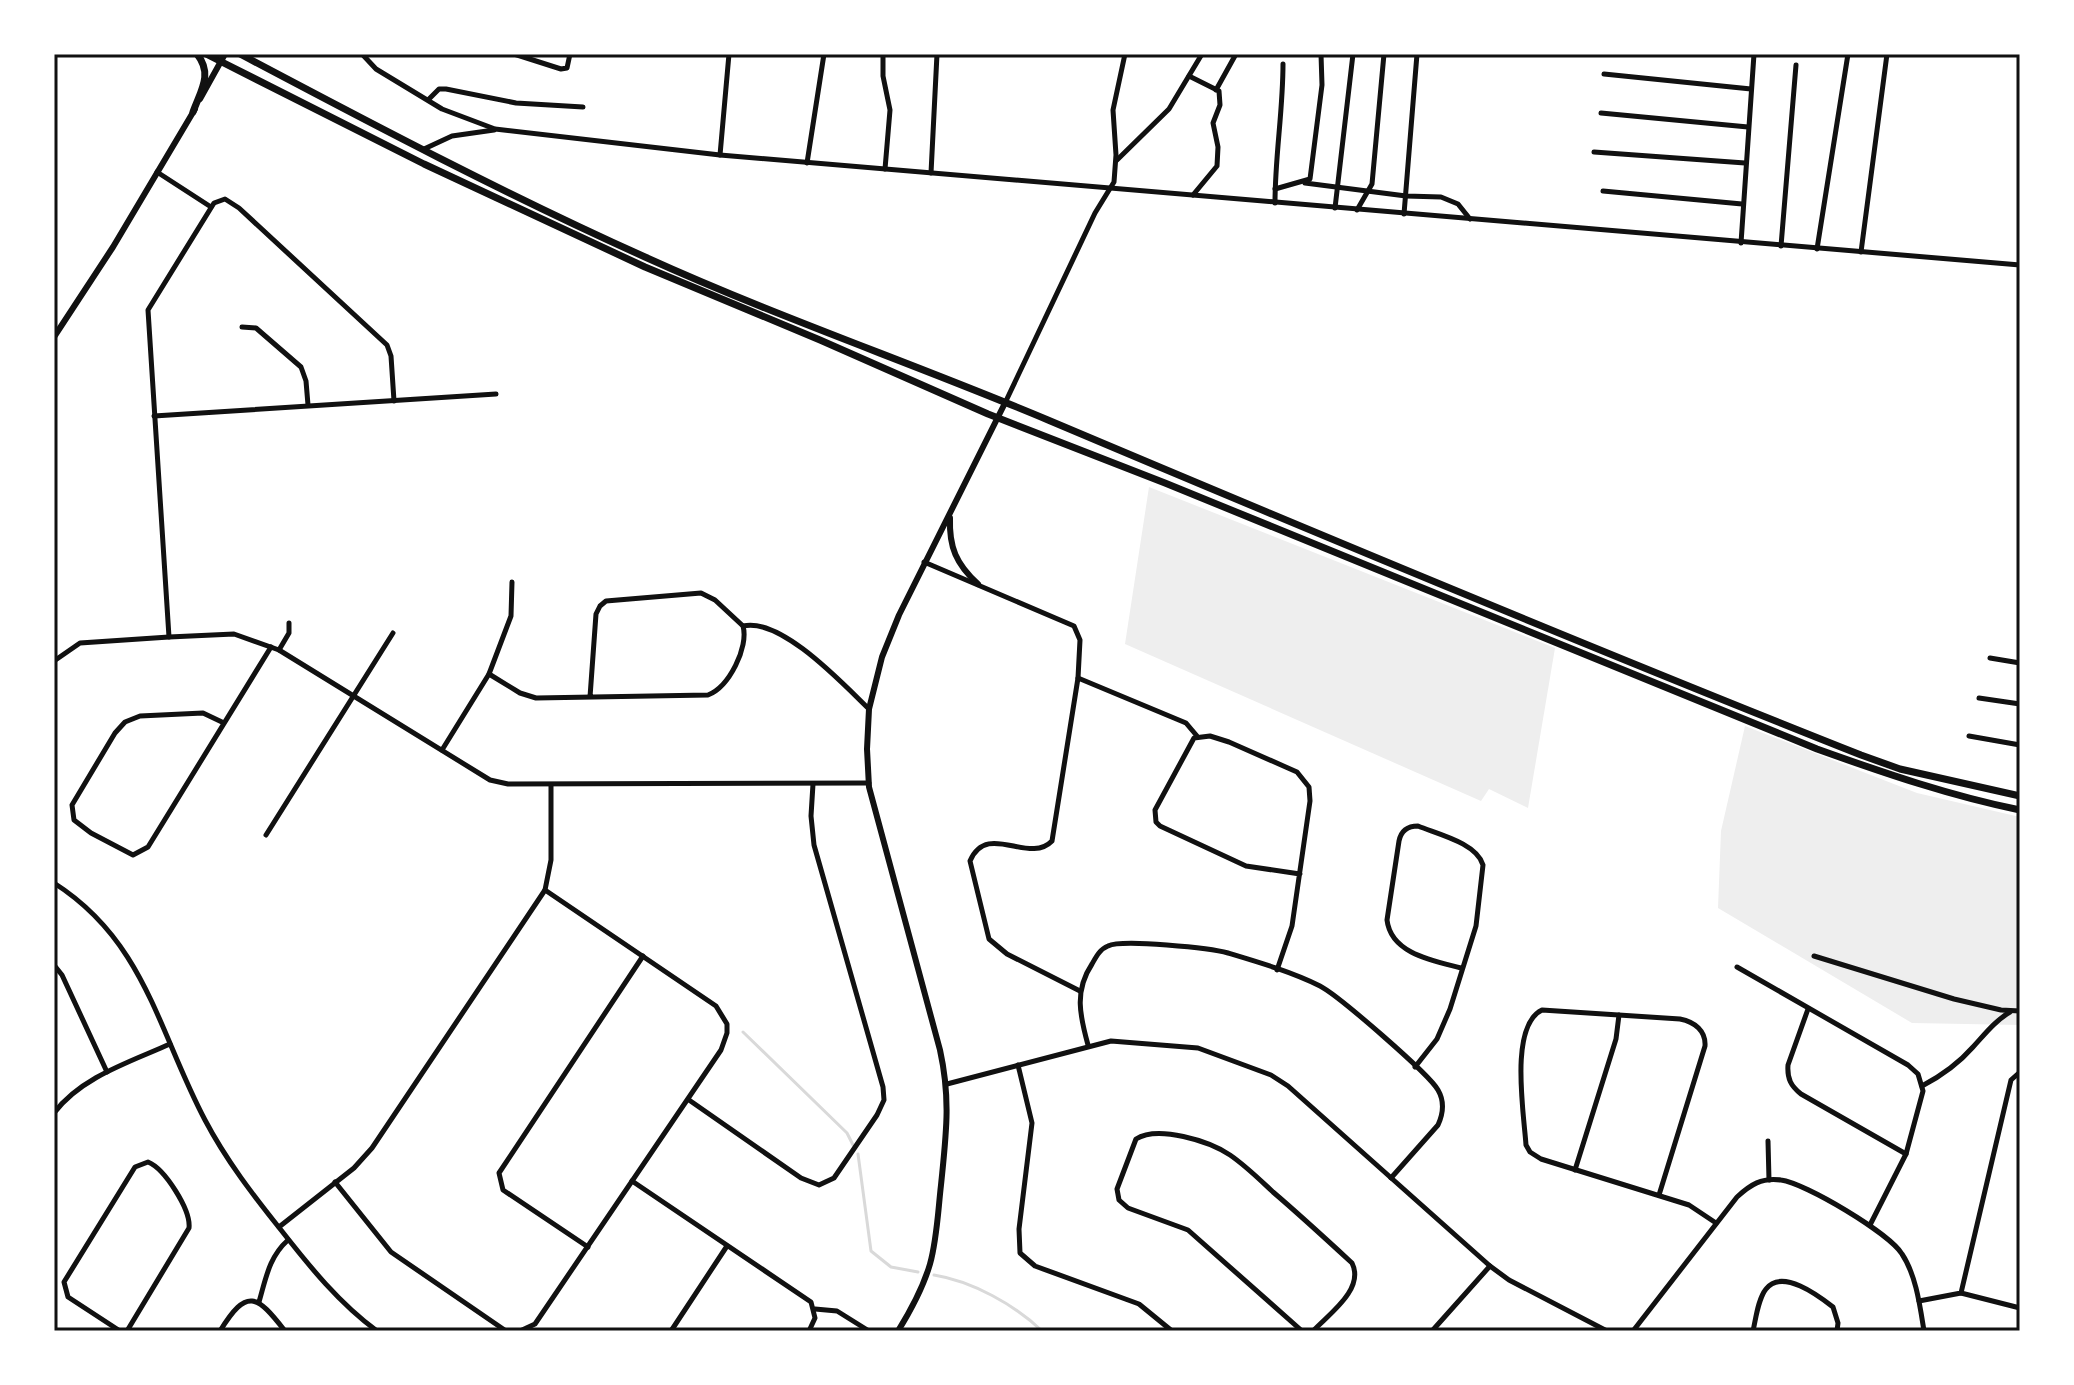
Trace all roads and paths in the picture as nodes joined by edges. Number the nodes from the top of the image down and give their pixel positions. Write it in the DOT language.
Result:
graph roads {
  1 [pos="197,54"];
  2 [pos="206,54"];
  3 [pos="240,54"];
  4 [pos="362,54"];
  5 [pos="514,54"];
  6 [pos="537,54"];
  7 [pos="570,54"];
  8 [pos="729,54"];
  9 [pos="824,54"];
  10 [pos="883,54"];
  11 [pos="937,54"];
  12 [pos="1125,54"];
  13 [pos="1202,54"];
  14 [pos="1236,54"];
  15 [pos="1321,54"];
  16 [pos="1353,54"];
  17 [pos="1384,54"];
  18 [pos="1417,54"];
  19 [pos="1754,54"];
  20 [pos="1848,54"];
  21 [pos="1887,54"];
  22 [pos="223,58"];
  23 [pos="535,62"];
  24 [pos="1283,64"];
  25 [pos="1796,65"];
  26 [pos="1604,74"];
  27 [pos="1189,76"];
  28 [pos="1751,89"];
  29 [pos="1216,90"];
  30 [pos="429,99"];
  31 [pos="583,107"];
  32 [pos="193,112"];
  33 [pos="1601,113"];
  34 [pos="1748,127"];
  35 [pos="495,129"];
  36 [pos="422,150"];
  37 [pos="1594,152"];
  38 [pos="720,155"];
  39 [pos="1116,161"];
  40 [pos="807,163"];
  41 [pos="1745,163"];
  42 [pos="885,169"];
  43 [pos="156,172"];
  44 [pos="931,173"];
  45 [pos="1305,183"];
  46 [pos="1338,188"];
  47 [pos="1275,189"];
  48 [pos="1111,190"];
  49 [pos="1603,191"];
  50 [pos="1368,192"];
  51 [pos="1193,195"];
  52 [pos="1406,196"];
  53 [pos="1275,203"];
  54 [pos="1742,204"];
  55 [pos="211,207"];
  56 [pos="1335,208"];
  57 [pos="1357,210"];
  58 [pos="1404,214"];
  59 [pos="1471,220"];
  60 [pos="1741,243"];
  61 [pos="1781,246"];
  62 [pos="1817,249"];
  63 [pos="1861,252"];
  64 [pos="2020,265"];
  65 [pos="242,327"];
  66 [pos="54,337"];
  67 [pos="496,394"];
  68 [pos="394,401"];
  69 [pos="1005,403"];
  70 [pos="308,405"];
  71 [pos="154,416"];
  72 [pos="998,418"];
  73 [pos="950,514"];
  74 [pos="924,562"];
  75 [pos="512,582"];
  76 [pos="978,584"];
  77 [pos="289,623"];
  78 [pos="743,626"];
  79 [pos="393,633"];
  80 [pos="169,637"];
  81 [pos="271,647"];
  82 [pos="279,650"];
  83 [pos="1990,658"];
  84 [pos="54,661"];
  85 [pos="2020,663"];
  86 [pos="489,674"];
  87 [pos="1078,678"];
  88 [pos="351,696"];
  89 [pos="590,697"];
  90 [pos="1979,698"];
  91 [pos="2020,704"];
  92 [pos="869,709"];
  93 [pos="224,723"];
  94 [pos="1197,736"];
  95 [pos="1969,736"];
  96 [pos="2020,745"];
  97 [pos="442,750"];
  98 [pos="869,783"];
  99 [pos="813,784"];
  100 [pos="551,786"];
  101 [pos="2020,796"];
  102 [pos="2020,810"];
  103 [pos="266,835"];
  104 [pos="1300,874"];
  105 [pos="54,883"];
  106 [pos="545,890"];
  107 [pos="643,956"];
  108 [pos="1814,956"];
  109 [pos="54,965"];
  110 [pos="1737,967"];
  111 [pos="1461,968"];
  112 [pos="1277,970"];
  113 [pos="1080,991"];
  114 [pos="1808,1009"];
  115 [pos="2020,1011"];
  116 [pos="2011,1012"];
  117 [pos="1619,1015"];
  118 [pos="170,1044"];
  119 [pos="1088,1045"];
  120 [pos="1018,1065"];
  121 [pos="1415,1067"];
  122 [pos="107,1072"];
  123 [pos="2020,1072"];
  124 [pos="947,1084"];
  125 [pos="1922,1086"];
  126 [pos="689,1100"];
  127 [pos="54,1113"];
  128 [pos="1768,1141"];
  129 [pos="1906,1154"];
  130 [pos="1575,1170"];
  131 [pos="1391,1178"];
  132 [pos="1769,1180"];
  133 [pos="632,1181"];
  134 [pos="335,1182"];
  135 [pos="1659,1195"];
  136 [pos="1716,1223"];
  137 [pos="1870,1225"];
  138 [pos="279,1227"];
  139 [pos="288,1239"];
  140 [pos="727,1246"];
  141 [pos="588,1247"];
  142 [pos="1490,1266"];
  143 [pos="1961,1293"];
  144 [pos="1919,1301"];
  145 [pos="259,1302"];
  146 [pos="2020,1308"];
  147 [pos="815,1309"];
  148 [pos="120,1331"];
  149 [pos="127,1331"];
  150 [pos="220,1331"];
  151 [pos="285,1331"];
  152 [pos="377,1331"];
  153 [pos="506,1331"];
  154 [pos="520,1331"];
  155 [pos="671,1331"];
  156 [pos="809,1331"];
  157 [pos="869,1331"];
  158 [pos="900,1331"];
  159 [pos="1172,1331"];
  160 [pos="1302,1331"];
  161 [pos="1313,1331"];
  162 [pos="1432,1331"];
  163 [pos="1607,1331"];
  164 [pos="1633,1331"];
  165 [pos="1753,1331"];
  166 [pos="1837,1331"];
  167 [pos="1924,1331"];
  1 -- 32 [label="main road"];
  2 -- 22 [label="main road"];
  3 -- 36 [label="main road"];
  4 -- 30 [label="street"];
  5 -- 23 [label="street"];
  6 -- 23 [label="street"];
  7 -- 23 [label="street"];
  8 -- 38 [label="street"];
  9 -- 40 [label="street"];
  10 -- 42 [label="street"];
  11 -- 44 [label="street"];
  12 -- 39 [label="street"];
  13 -- 27 [label="street"];
  14 -- 29 [label="street"];
  15 -- 45 [label="street"];
  16 -- 46 [label="street"];
  17 -- 50 [label="street"];
  18 -- 52 [label="street"];
  19 -- 28 [label="street"];
  20 -- 62 [label="street"];
  21 -- 63 [label="street"];
  22 -- 32 [label="street"];
  22 -- 72 [label="main road"];
  24 -- 47 [label="street"];
  25 -- 61 [label="street"];
  26 -- 28 [label="street"];
  27 -- 29 [label="street"];
  27 -- 39 [label="street"];
  28 -- 34 [label="street"];
  29 -- 51 [label="street"];
  30 -- 31 [label="street"];
  30 -- 35 [label="street"];
  32 -- 43 [label="street"];
  33 -- 34 [label="street"];
  34 -- 41 [label="street"];
  35 -- 36 [label="street"];
  35 -- 38 [label="street"];
  36 -- 69 [label="main road"];
  37 -- 41 [label="street"];
  38 -- 40 [label="street"];
  39 -- 48 [label="street"];
  40 -- 42 [label="street"];
  41 -- 54 [label="street"];
  42 -- 44 [label="street"];
  43 -- 55 [label="street"];
  43 -- 66 [label="street"];
  44 -- 48 [label="street"];
  45 -- 46 [label="street"];
  45 -- 47 [label="street"];
  46 -- 50 [label="street"];
  46 -- 56 [label="street"];
  47 -- 53 [label="street"];
  48 -- 51 [label="street"];
  48 -- 69 [label="street"];
  49 -- 54 [label="street"];
  50 -- 52 [label="street"];
  50 -- 57 [label="street"];
  51 -- 53 [label="street"];
  52 -- 58 [label="street"];
  52 -- 59 [label="street"];
  53 -- 56 [label="street"];
  54 -- 60 [label="street"];
  55 -- 68 [label="street"];
  55 -- 71 [label="street"];
  56 -- 57 [label="street"];
  57 -- 58 [label="street"];
  58 -- 59 [label="street"];
  59 -- 60 [label="street"];
  60 -- 61 [label="street"];
  61 -- 62 [label="street"];
  62 -- 63 [label="street"];
  63 -- 64 [label="street"];
  65 -- 70 [label="street"];
  67 -- 68 [label="street"];
  68 -- 70 [label="street"];
  69 -- 72 [label="street"];
  69 -- 101 [label="main road"];
  70 -- 71 [label="street"];
  71 -- 80 [label="street"];
  72 -- 73 [label="street"];
  72 -- 102 [label="main road"];
  73 -- 74 [label="street"];
  73 -- 76 [label="street"];
  74 -- 76 [label="street"];
  74 -- 92 [label="street"];
  75 -- 86 [label="street"];
  76 -- 87 [label="street"];
  77 -- 82 [label="street"];
  78 -- 89 [label="street"];
  78 -- 89 [label="street"];
  78 -- 92 [label="street"];
  79 -- 88 [label="street"];
  80 -- 81 [label="street"];
  80 -- 84 [label="street"];
  81 -- 82 [label="street"];
  81 -- 93 [label="street"];
  82 -- 88 [label="street"];
  83 -- 85 [label="street"];
  86 -- 89 [label="street"];
  86 -- 97 [label="street"];
  87 -- 94 [label="street"];
  87 -- 113 [label="street"];
  88 -- 97 [label="street"];
  88 -- 103 [label="street"];
  90 -- 91 [label="street"];
  92 -- 98 [label="street"];
  93 -- 93 [label="street"];
  94 -- 104 [label="street"];
  94 -- 104 [label="street"];
  95 -- 96 [label="street"];
  97 -- 100 [label="street"];
  98 -- 99 [label="street"];
  98 -- 124 [label="street"];
  99 -- 100 [label="street"];
  99 -- 126 [label="street"];
  100 -- 106 [label="street"];
  104 -- 112 [label="street"];
  105 -- 118 [label="street"];
  106 -- 107 [label="street"];
  106 -- 134 [label="street"];
  107 -- 126 [label="street"];
  107 -- 141 [label="street"];
  108 -- 116 [label="street"];
  109 -- 122 [label="street"];
  110 -- 114 [label="street"];
  111 -- 111 [label="street"];
  111 -- 121 [label="street"];
  112 -- 113 [label="street"];
  112 -- 121 [label="street"];
  113 -- 119 [label="street"];
  114 -- 125 [label="street"];
  114 -- 129 [label="street"];
  115 -- 116 [label="street"];
  116 -- 125 [label="street"];
  117 -- 130 [label="street"];
  117 -- 130 [label="street"];
  117 -- 135 [label="street"];
  118 -- 122 [label="street"];
  118 -- 138 [label="street"];
  119 -- 120 [label="street"];
  119 -- 131 [label="street"];
  120 -- 124 [label="street"];
  120 -- 159 [label="street"];
  121 -- 131 [label="street"];
  122 -- 127 [label="street"];
  123 -- 143 [label="street"];
  124 -- 158 [label="street"];
  125 -- 129 [label="street"];
  126 -- 133 [label="street"];
  128 -- 132 [label="street"];
  129 -- 137 [label="street"];
  130 -- 135 [label="street"];
  131 -- 142 [label="street"];
  132 -- 136 [label="street"];
  132 -- 137 [label="street"];
  133 -- 140 [label="street"];
  133 -- 141 [label="street"];
  134 -- 138 [label="street"];
  134 -- 153 [label="street"];
  135 -- 136 [label="street"];
  136 -- 164 [label="street"];
  137 -- 144 [label="street"];
  138 -- 139 [label="street"];
  139 -- 145 [label="street"];
  139 -- 152 [label="street"];
  140 -- 147 [label="street"];
  140 -- 155 [label="street"];
  141 -- 154 [label="street"];
  142 -- 162 [label="street"];
  142 -- 163 [label="street"];
  143 -- 144 [label="street"];
  143 -- 146 [label="street"];
  144 -- 167 [label="street"];
  145 -- 150 [label="street"];
  145 -- 151 [label="street"];
  147 -- 156 [label="street"];
  147 -- 157 [label="street"];
  148 -- 149 [label="street"];
  160 -- 161 [label="street"];
  165 -- 166 [label="street"];
}
